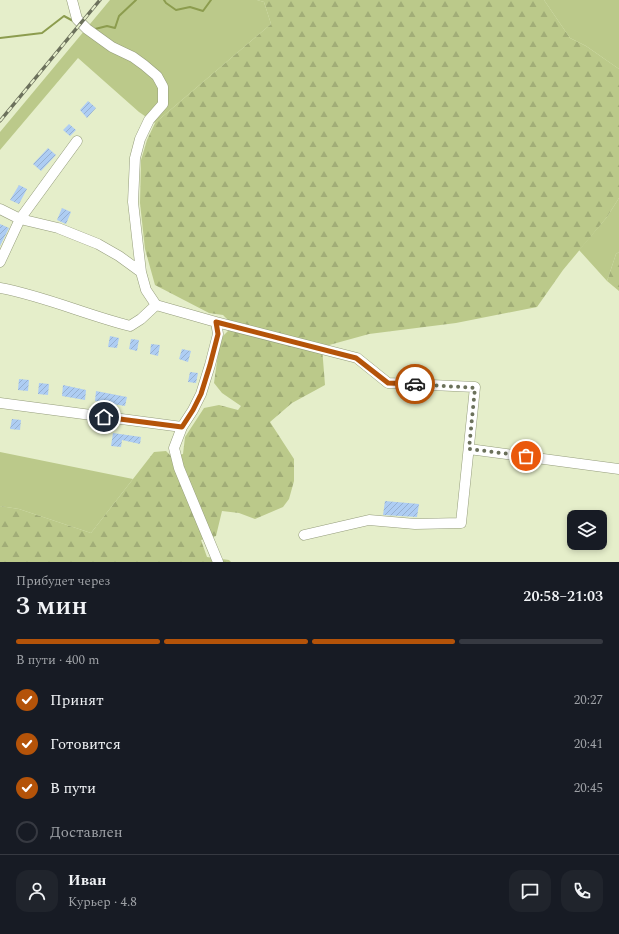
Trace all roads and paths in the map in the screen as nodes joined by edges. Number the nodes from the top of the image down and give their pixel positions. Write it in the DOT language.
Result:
graph roads {
  1 [pos="72,0"];
  2 [pos="77,141"];
  3 [pos="0,209"];
  4 [pos="20,219"];
  5 [pos="0,262"];
  6 [pos="141,272"];
  7 [pos="0,288"];
  8 [pos="156,305"];
  9 [pos="216,322"];
  10 [pos="0,403"];
  11 [pos="182,427"];
  12 [pos="469,449"];
  13 [pos="619,469"];
  14 [pos="304,535"];
  15 [pos="218,562"];
  1 -- 6 [label="street"];
  2 -- 4 [label="street"];
  3 -- 4 [label="street"];
  4 -- 5 [label="street"];
  4 -- 6 [label="street"];
  6 -- 8 [label="street"];
  7 -- 8 [label="street"];
  8 -- 9 [label="street"];
  9 -- 11 [label="street"];
  9 -- 12 [label="street"];
  10 -- 11 [label="street"];
  11 -- 15 [label="street"];
  12 -- 13 [label="street"];
  12 -- 14 [label="street"];
}
